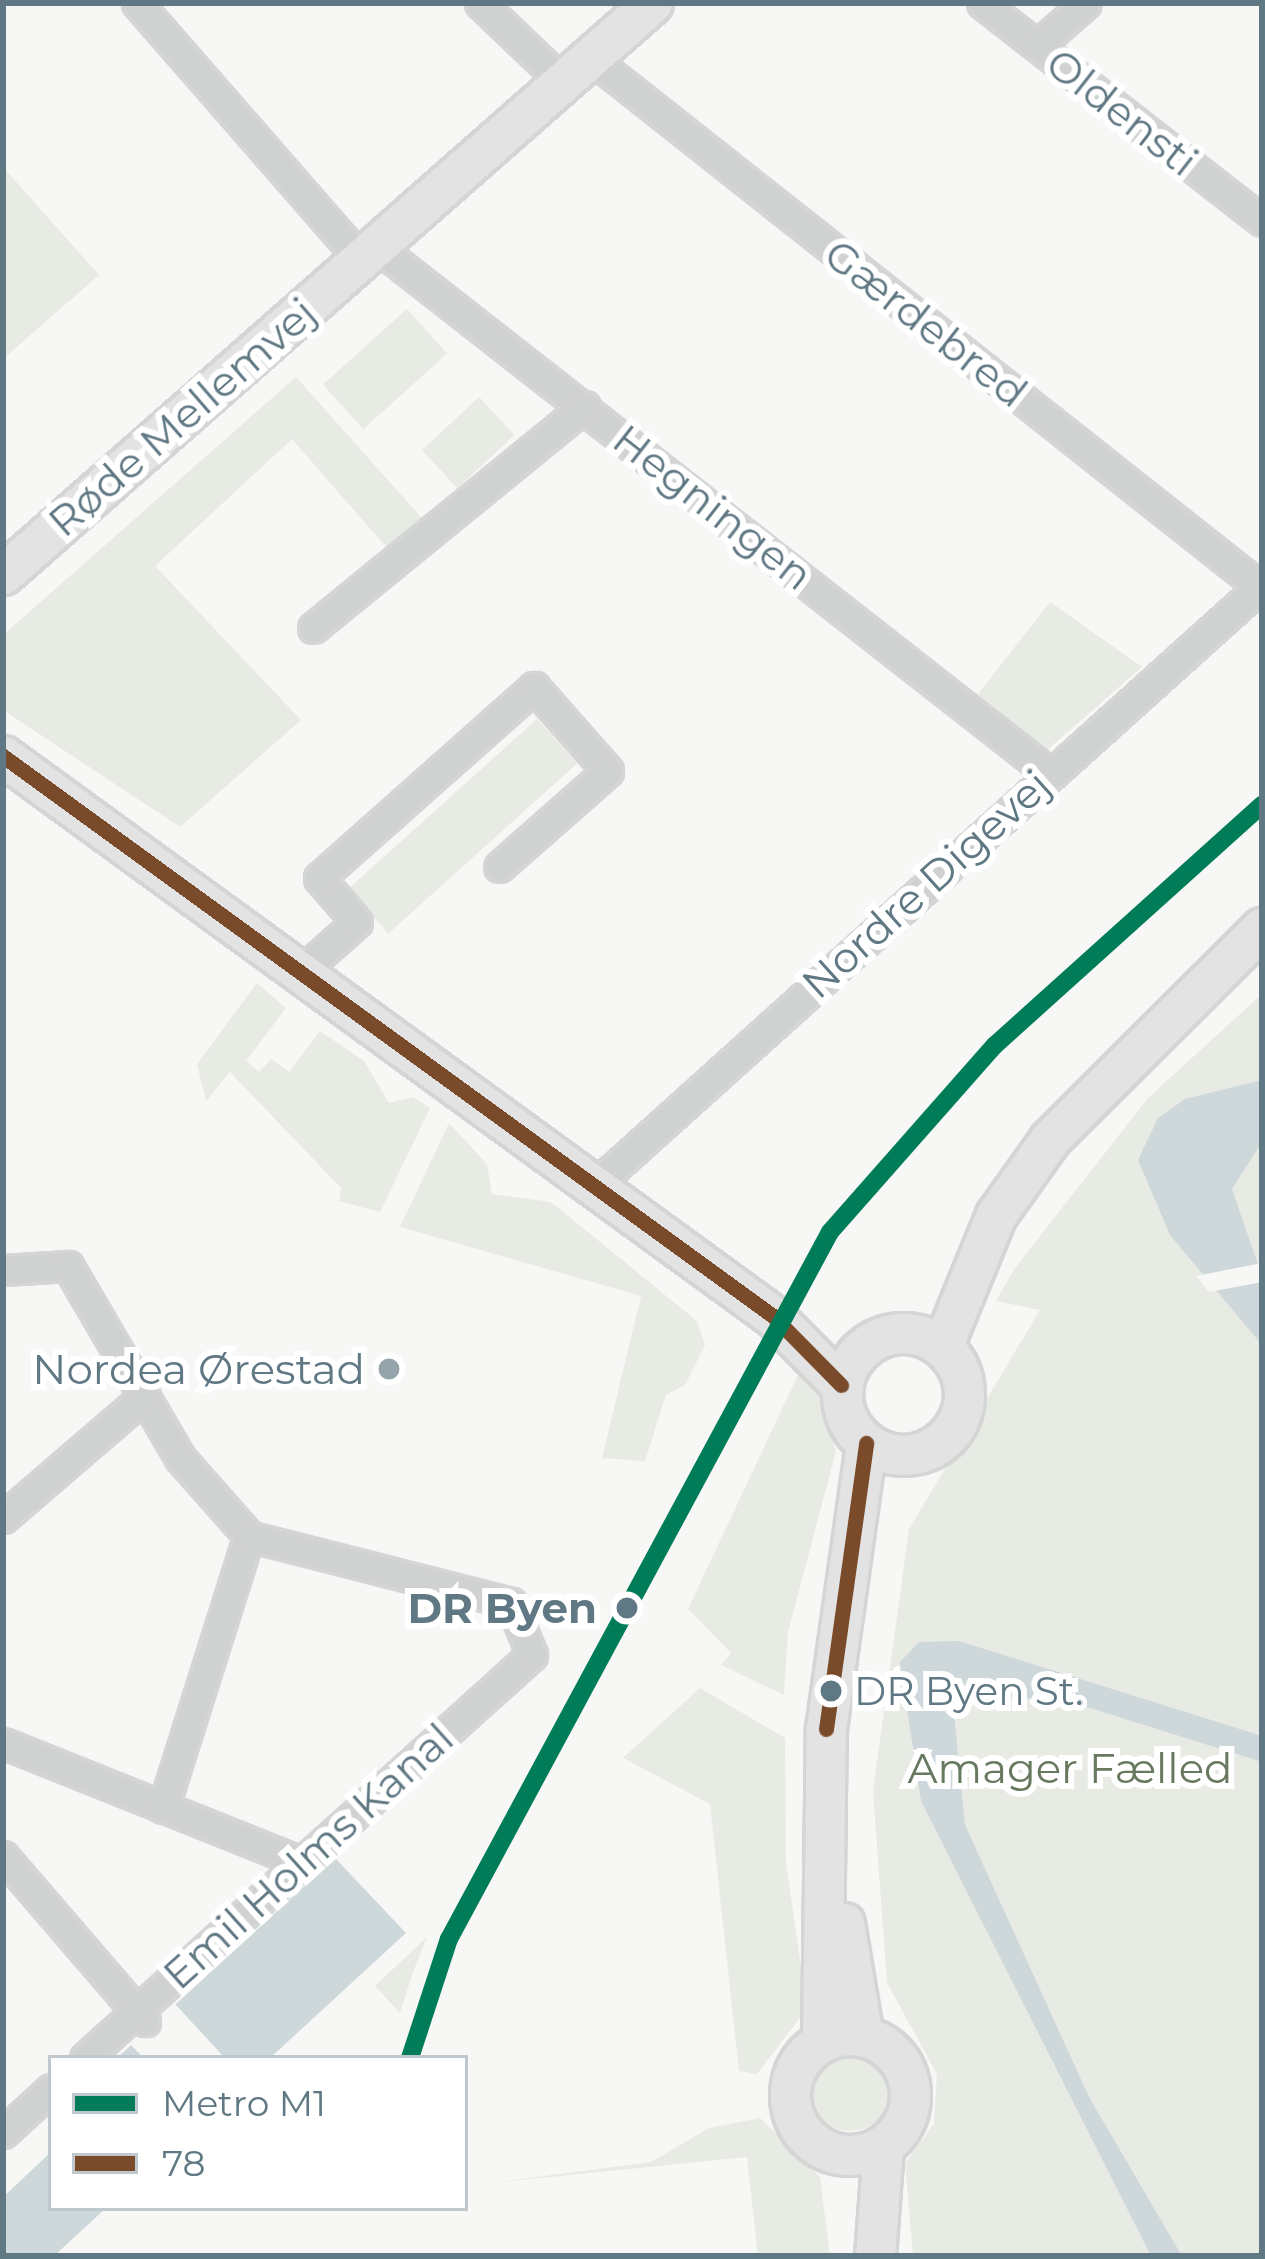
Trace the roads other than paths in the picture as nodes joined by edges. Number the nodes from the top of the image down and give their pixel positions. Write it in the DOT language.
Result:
graph roads {
  1 [pos="136,3"];
  2 [pos="480,3"];
  3 [pos="652,3"];
  4 [pos="982,3"];
  5 [pos="1086,3"];
  6 [pos="1037,46"];
  7 [pos="577,70"];
  8 [pos="1262,221"];
  9 [pos="369,253"];
  10 [pos="585,406"];
  11 [pos="3,574"];
  12 [pos="1261,586"];
  13 [pos="313,628"];
  14 [pos="3,756"];
  15 [pos="1048,772"];
  16 [pos="499,867"];
  17 [pos="1262,928"];
  18 [pos="303,970"];
  19 [pos="593,1187"];
  20 [pos="3,1270"];
  21 [pos="773,1316"];
  22 [pos="927,1340"];
  23 [pos="864,1346"];
  24 [pos="842,1385"];
  25 [pos="145,1396"];
  26 [pos="880,1449"];
  27 [pos="3,1518"];
  28 [pos="249,1536"];
  29 [pos="3,1743"];
  30 [pos="163,1808"];
  31 [pos="829,1840"];
  32 [pos="3,1856"];
  33 [pos="300,1862"];
  34 [pos="143,2017"];
  35 [pos="863,2036"];
  36 [pos="823,2041"];
  37 [pos="93,2050"];
  38 [pos="48,2092"];
  39 [pos="3,2133"];
  40 [pos="883,2147"];
  41 [pos="834,2154"];
  42 [pos="856,2256"];
  43 [pos="874,2256"];
  1 -- 9 [label="street"];
  2 -- 7 [label="street, Gærdebred"];
  3 -- 7 [label="street, Røde Mellemvej"];
  4 -- 6 [label="street, Oldensti"];
  5 -- 6 [label="street"];
  6 -- 8 [label="street, Oldensti"];
  7 -- 9 [label="street, Røde Mellemvej"];
  7 -- 12 [label="street, Gærdebred"];
  9 -- 10 [label="street, Hegningen"];
  9 -- 11 [label="street, Røde Mellemvej"];
  10 -- 13 [label="street"];
  10 -- 15 [label="street, Hegningen"];
  12 -- 15 [label="street, Nordre Digevej"];
  14 -- 18 [label="street"];
  15 -- 19 [label="street, Nordre Digevej"];
  16 -- 18 [label="street"];
  17 -- 22 [label="street"];
  18 -- 19 [label="street"];
  19 -- 21 [label="street"];
  20 -- 25 [label="street"];
  21 -- 23 [label="street"];
  21 -- 24 [label="street"];
  22 -- 23 [label="street"];
  22 -- 26 [label="street"];
  23 -- 24 [label="street"];
  24 -- 26 [label="street"];
  25 -- 27 [label="street"];
  25 -- 28 [label="street"];
  26 -- 31 [label="street"];
  28 -- 30 [label="street"];
  28 -- 33 [label="street, Emil Holms Kanal"];
  29 -- 30 [label="street"];
  30 -- 33 [label="street"];
  31 -- 35 [label="street"];
  31 -- 36 [label="street"];
  32 -- 34 [label="street"];
  33 -- 34 [label="street, Emil Holms Kanal"];
  34 -- 37 [label="street, Emil Holms Kanal"];
  35 -- 36 [label="street"];
  35 -- 40 [label="street"];
  36 -- 41 [label="street"];
  38 -- 39 [label="street"];
  40 -- 41 [label="street"];
  40 -- 43 [label="street"];
  41 -- 42 [label="street"];
}
